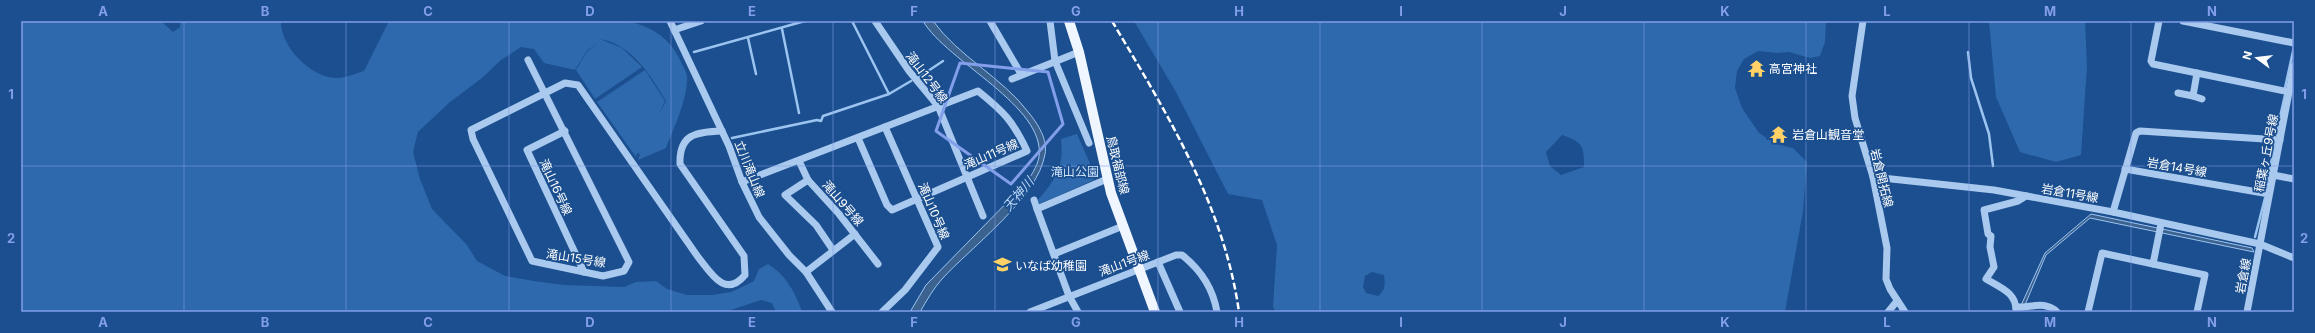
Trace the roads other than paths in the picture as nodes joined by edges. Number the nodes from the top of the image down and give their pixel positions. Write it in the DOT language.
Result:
graph roads {
  1 [pos="670,21"];
  2 [pos="701,21"];
  3 [pos="875,21"];
  4 [pos="990,21"];
  5 [pos="1050,21"];
  6 [pos="1069,21"];
  7 [pos="1863,21"];
  8 [pos="2159,21"];
  9 [pos="2183,21"];
  10 [pos="674,30"];
  11 [pos="2294,43"];
  12 [pos="1079,52"];
  13 [pos="528,60"];
  14 [pos="1055,61"];
  15 [pos="2294,66"];
  16 [pos="2197,73"];
  17 [pos="1022,74"];
  18 [pos="1012,79"];
  19 [pos="2291,89"];
  20 [pos="2178,92"];
  21 [pos="546,93"];
  22 [pos="2193,96"];
  23 [pos="2202,99"];
  24 [pos="938,106"];
  25 [pos="885,127"];
  26 [pos="565,131"];
  27 [pos="722,131"];
  28 [pos="858,138"];
  29 [pos="2280,140"];
  30 [pos="1089,143"];
  31 [pos="799,161"];
  32 [pos="2126,169"];
  33 [pos="2273,175"];
  34 [pos="967,176"];
  35 [pos="1872,177"];
  36 [pos="1107,179"];
  37 [pos="2294,179"];
  38 [pos="808,180"];
  39 [pos="742,182"];
  40 [pos="2269,194"];
  41 [pos="2026,196"];
  42 [pos="917,199"];
  43 [pos="1034,200"];
  44 [pos="1037,209"];
  45 [pos="2113,212"];
  46 [pos="983,216"];
  47 [pos="2161,224"];
  48 [pos="1123,226"];
  49 [pos="855,234"];
  50 [pos="2260,244"];
  51 [pos="833,250"];
  52 [pos="1054,254"];
  53 [pos="2294,258"];
  54 [pos="1158,262"];
  55 [pos="878,264"];
  56 [pos="2153,264"];
  57 [pos="1140,269"];
  58 [pos="584,272"];
  59 [pos="806,272"];
  60 [pos="1069,296"];
  61 [pos="1897,301"];
  62 [pos="2019,308"];
  63 [pos="2055,311"];
  64 [pos="832,312"];
  65 [pos="882,312"];
  66 [pos="1030,312"];
  67 [pos="1078,312"];
  68 [pos="1155,312"];
  69 [pos="1180,312"];
  70 [pos="1217,312"];
  71 [pos="1888,312"];
  72 [pos="1905,312"];
  73 [pos="2088,312"];
  74 [pos="2198,312"];
  75 [pos="2247,312"];
  1 -- 10 [label="street, 立川滝山線"];
  2 -- 10 [label="street"];
  3 -- 24 [label="street, 滝山12号線"];
  4 -- 17 [label="street"];
  5 -- 14 [label="street"];
  6 -- 12 [label="main road, 鳥取福部線"];
  7 -- 35 [label="street, 岩倉開拓線"];
  8 -- 16 [label="street"];
  9 -- 11 [label="street"];
  10 -- 27 [label="street, 立川滝山線"];
  12 -- 14 [label="street"];
  12 -- 36 [label="main road, 鳥取福部線"];
  13 -- 21 [label="street, 滝山15号線"];
  14 -- 17 [label="street"];
  14 -- 30 [label="street"];
  15 -- 19 [label="street, 稲葉ヶ丘9号線"];
  16 -- 19 [label="street"];
  16 -- 22 [label="street"];
  17 -- 18 [label="street"];
  19 -- 29 [label="street, 稲葉ヶ丘9号線"];
  20 -- 22 [label="street"];
  21 -- 26 [label="street, 滝山15号線"];
  21 -- 27 [label="street, 滝山15号線"];
  21 -- 58 [label="street, 滝山15号線"];
  22 -- 23 [label="street"];
  24 -- 25 [label="street, 滝山11号線"];
  24 -- 34 [label="street, 滝山12号線"];
  24 -- 34 [label="street, 滝山11号線"];
  25 -- 28 [label="street, 滝山11号線"];
  25 -- 42 [label="street, 滝山10号線"];
  26 -- 58 [label="street, 滝山16号線"];
  26 -- 58 [label="street, 滝山15号線"];
  27 -- 39 [label="street, 立川滝山線"];
  28 -- 31 [label="street, 滝山11号線"];
  28 -- 42 [label="street, 滝山11号線"];
  29 -- 32 [label="street"];
  29 -- 33 [label="street, 稲葉ヶ丘9号線"];
  31 -- 38 [label="street"];
  31 -- 39 [label="street, 滝山11号線"];
  32 -- 40 [label="street, 岩倉14号線"];
  32 -- 45 [label="street"];
  33 -- 37 [label="street"];
  33 -- 40 [label="street, 稲葉ヶ丘9号線"];
  34 -- 42 [label="street, 滝山11号線"];
  34 -- 46 [label="street, 滝山12号線"];
  35 -- 41 [label="street, 岩倉11号線"];
  35 -- 61 [label="street, 岩倉開拓線"];
  36 -- 44 [label="street"];
  36 -- 48 [label="main road, 鳥取福部線"];
  38 -- 49 [label="street, 滝山9号線"];
  38 -- 51 [label="street, 滝山9号線"];
  39 -- 59 [label="street, 立川滝山線"];
  40 -- 50 [label="street, 稲葉ヶ丘9号線"];
  41 -- 45 [label="street, 岩倉11号線"];
  41 -- 62 [label="street"];
  42 -- 65 [label="street, 滝山10号線"];
  43 -- 44 [label="street"];
  44 -- 52 [label="street"];
  45 -- 47 [label="street, 岩倉11号線"];
  47 -- 50 [label="street, 岩倉11号線"];
  47 -- 56 [label="street"];
  48 -- 52 [label="street"];
  48 -- 57 [label="main road, 鳥取福部線"];
  49 -- 51 [label="street"];
  49 -- 55 [label="street, 滝山9号線"];
  50 -- 53 [label="street, 岩倉11号線"];
  50 -- 75 [label="street, 岩倉線"];
  51 -- 59 [label="street"];
  52 -- 60 [label="street"];
  54 -- 57 [label="street, 滝山1号線"];
  54 -- 69 [label="street, 滝山1号線"];
  54 -- 70 [label="street, 滝山1号線"];
  56 -- 73 [label="street"];
  56 -- 74 [label="street"];
  57 -- 60 [label="street, 滝山1号線"];
  57 -- 68 [label="main road, 鳥取福部線"];
  59 -- 64 [label="street, 立川滝山線"];
  60 -- 66 [label="street, 滝山1号線"];
  60 -- 67 [label="street"];
  61 -- 71 [label="street"];
  61 -- 72 [label="street, 岩倉開拓線"];
  62 -- 63 [label="street"];
}
